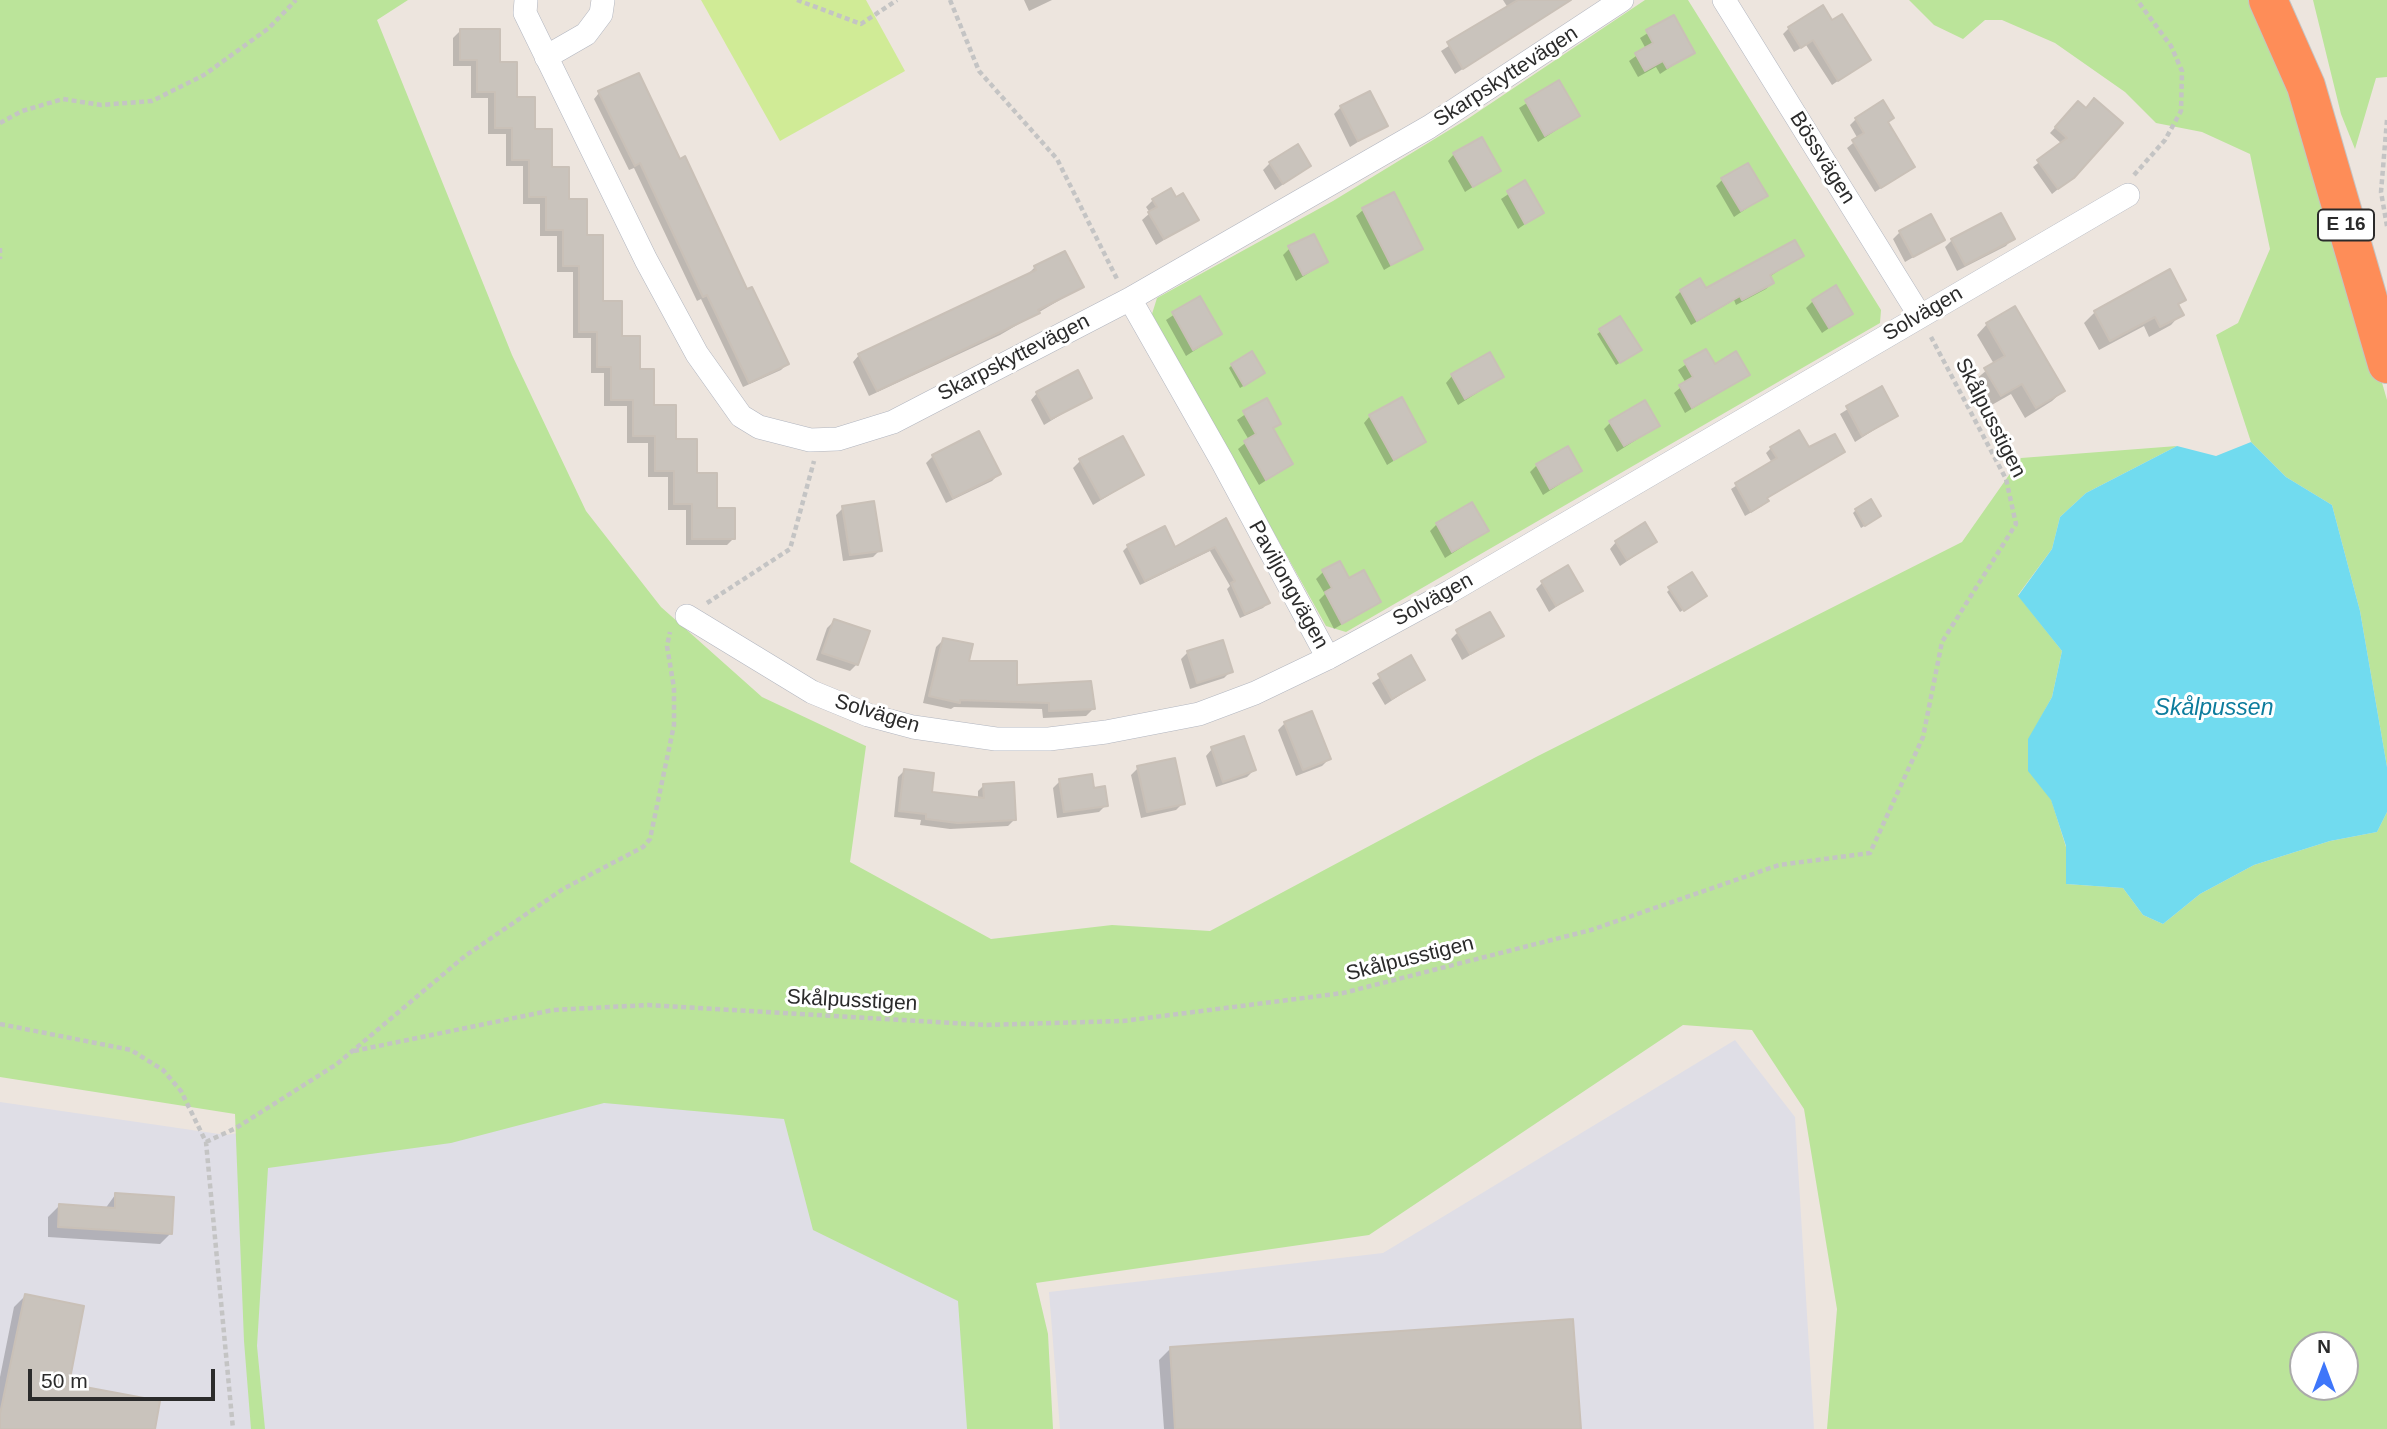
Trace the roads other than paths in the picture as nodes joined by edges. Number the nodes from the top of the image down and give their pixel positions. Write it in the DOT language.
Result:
graph roads {
  1 [pos="526,0"];
  2 [pos="603,0"];
  3 [pos="1622,0"];
  4 [pos="1724,0"];
  5 [pos="2268,0"];
  6 [pos="2295,0"];
  7 [pos="547,57"];
  8 [pos="2306,86"];
  9 [pos="2128,195"];
  10 [pos="1130,299"];
  11 [pos="1920,316"];
  12 [pos="2387,364"];
  13 [pos="687,616"];
  14 [pos="1328,658"];
  1 -- 7 [label="street, Skarpskyttevägen"];
  2 -- 7 [label="street"];
  3 -- 10 [label="street, Skarpskyttevägen"];
  4 -- 11 [label="street, Bössvägen"];
  5 -- 8 [label="highway, E 16"];
  6 -- 8 [label="highway, E 16"];
  7 -- 10 [label="street, Skarpskyttevägen"];
  8 -- 12 [label="highway, E 16"];
  9 -- 11 [label="street, Solvägen"];
  10 -- 14 [label="street, Paviljongvägen"];
  11 -- 14 [label="street, Solvägen"];
  13 -- 14 [label="street, Solvägen"];
}
